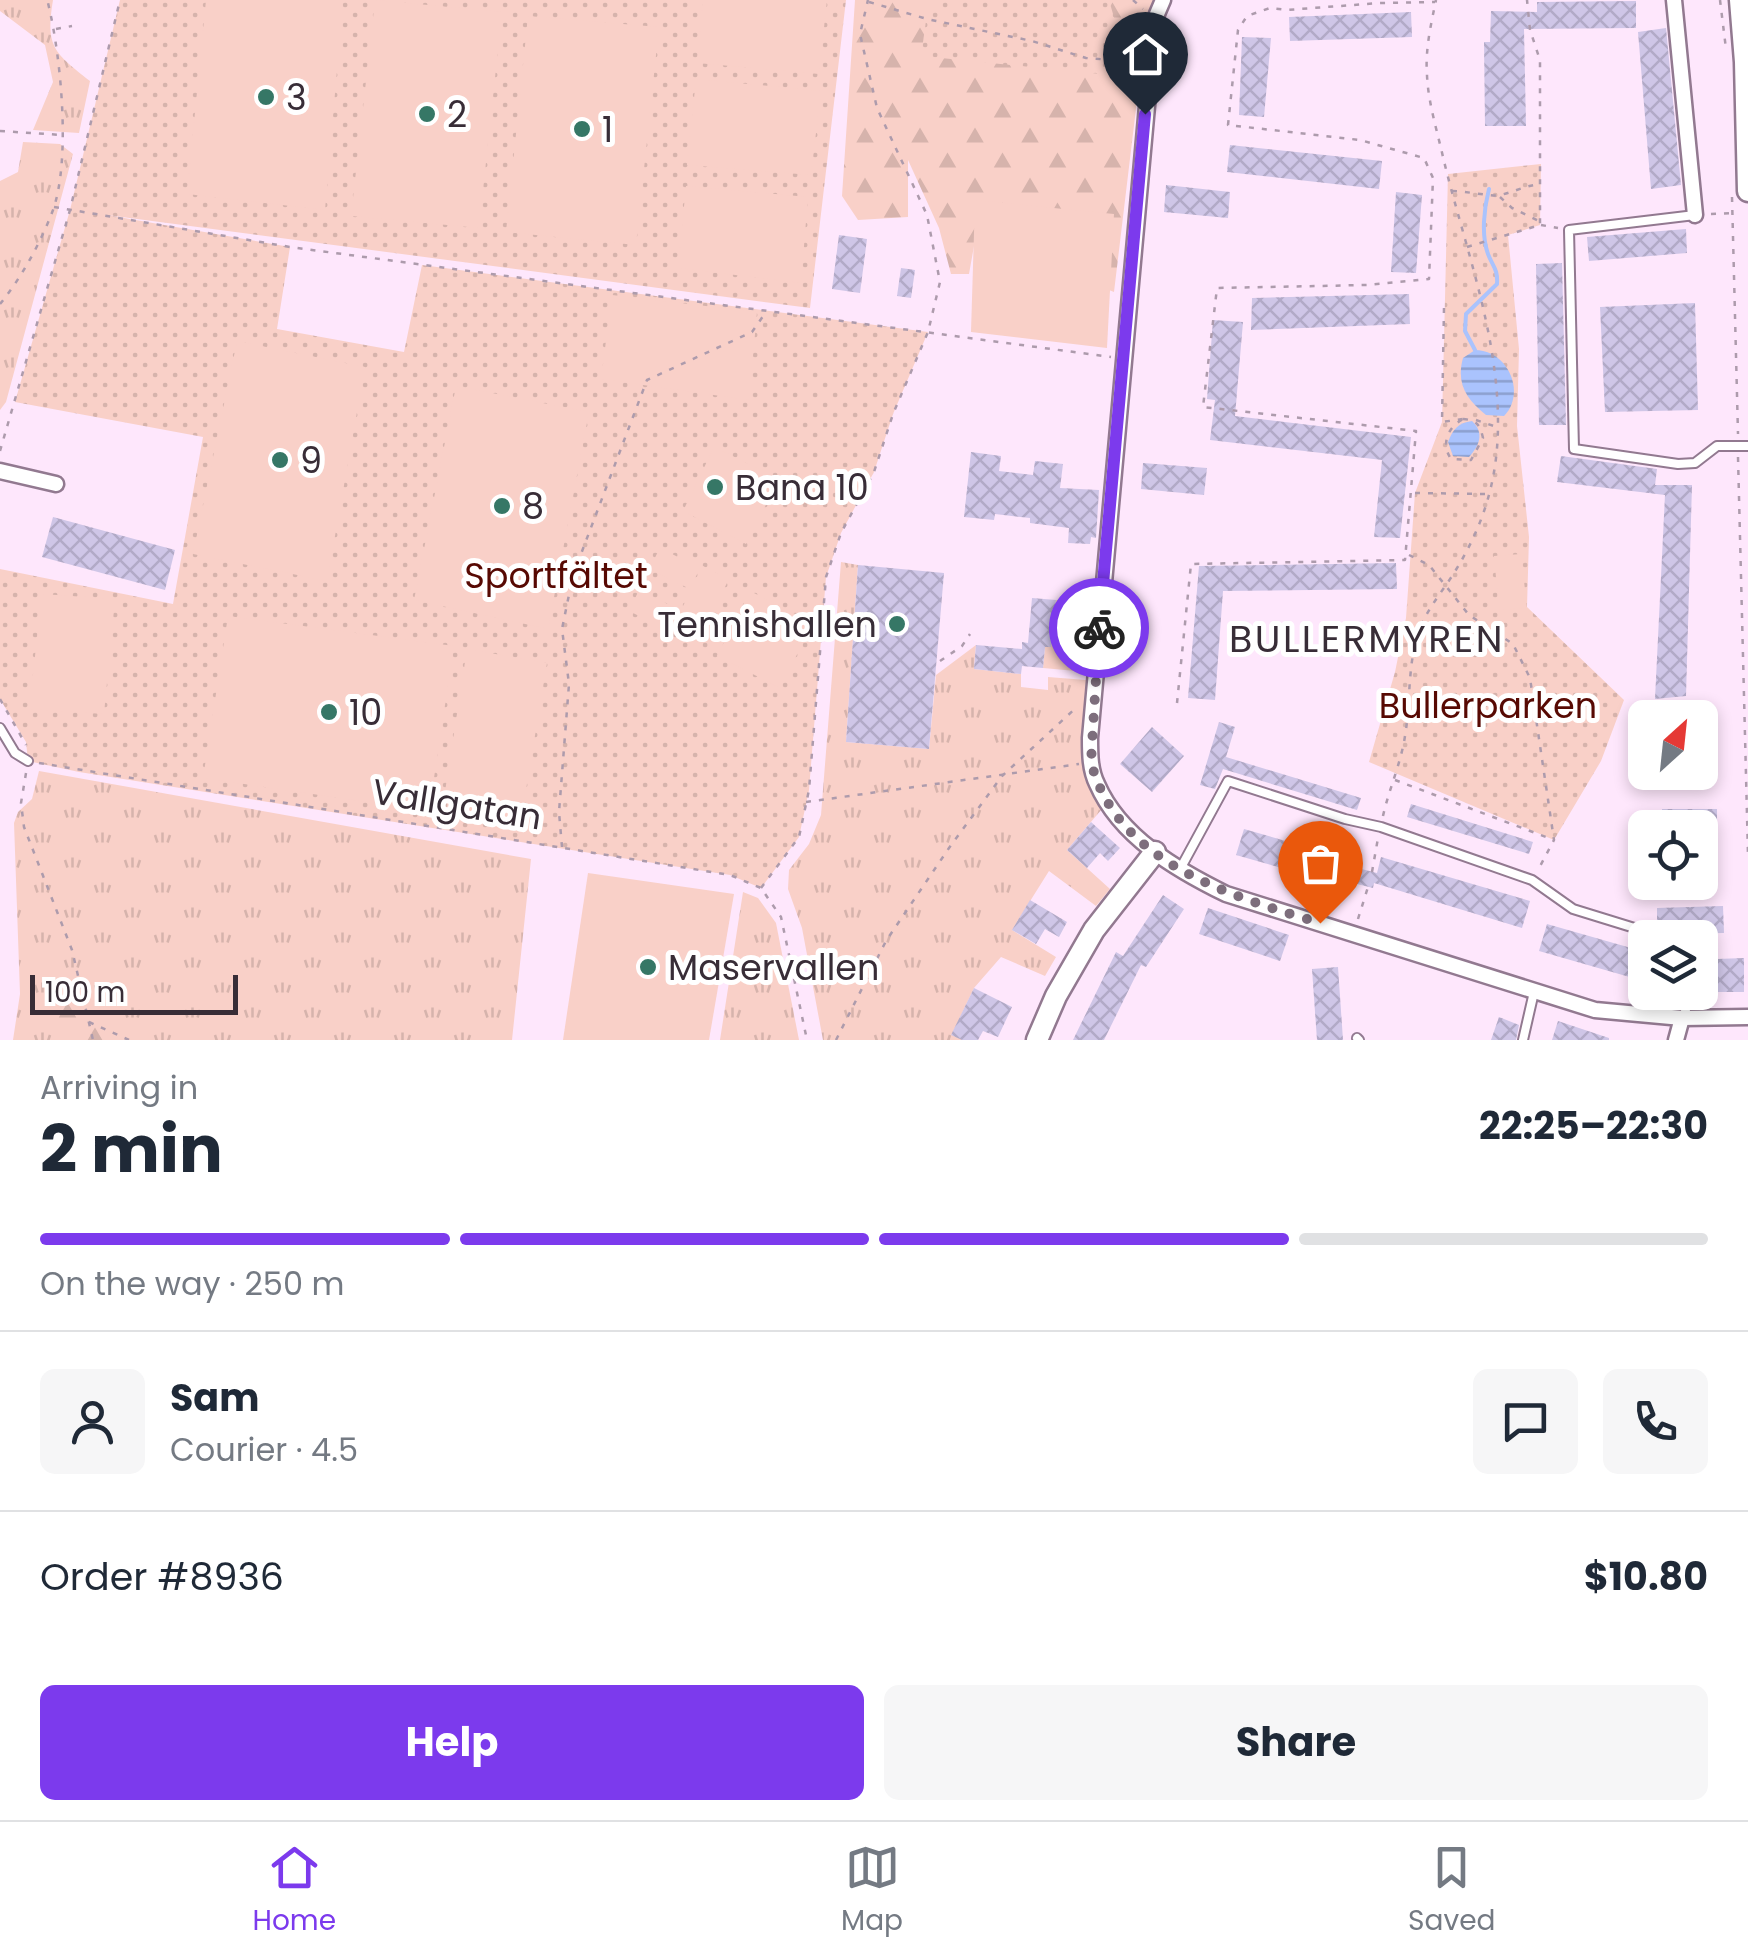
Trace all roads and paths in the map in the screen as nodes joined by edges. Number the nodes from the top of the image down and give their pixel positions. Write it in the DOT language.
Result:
graph roads {
  1 [pos="44,0"];
  2 [pos="120,0"];
  3 [pos="1164,0"];
  4 [pos="1527,0"];
  5 [pos="1674,0"];
  6 [pos="1720,0"];
  7 [pos="1740,0"];
  8 [pos="868,1"];
  9 [pos="1435,1"];
  10 [pos="1350,3"];
  11 [pos="72,26"];
  12 [pos="54,30"];
  13 [pos="1726,52"];
  14 [pos="1151,62"];
  15 [pos="0,131"];
  16 [pos="62,135"];
  17 [pos="1541,184"];
  18 [pos="1740,188"];
  19 [pos="1452,192"];
  20 [pos="1499,196"];
  21 [pos="54,206"];
  22 [pos="70,210"];
  23 [pos="1733,213"];
  24 [pos="1694,215"];
  25 [pos="1540,223"];
  26 [pos="1569,230"];
  27 [pos="1467,247"];
  28 [pos="0,304"];
  29 [pos="1444,308"];
  30 [pos="766,310"];
  31 [pos="1433,314"];
  32 [pos="1444,316"];
  33 [pos="928,332"];
  34 [pos="1122,358"];
  35 [pos="1463,419"];
  36 [pos="1473,420"];
  37 [pos="1498,428"];
  38 [pos="1743,445"];
  39 [pos="0,451"];
  40 [pos="0,470"];
  41 [pos="56,484"];
  42 [pos="1415,494"];
  43 [pos="1492,494"];
  44 [pos="1409,555"];
  45 [pos="1446,584"];
  46 [pos="970,634"];
  47 [pos="940,661"];
  48 [pos="1094,692"];
  49 [pos="0,700"];
  50 [pos="1177,703"];
  51 [pos="0,728"];
  52 [pos="28,761"];
  53 [pos="1091,762"];
  54 [pos="1002,776"];
  55 [pos="1393,779"];
  56 [pos="806,802"];
  57 [pos="1381,827"];
  58 [pos="1554,840"];
  59 [pos="562,848"];
  60 [pos="1155,852"];
  61 [pos="1748,855"];
  62 [pos="1179,871"];
  63 [pos="1372,872"];
  64 [pos="1532,880"];
  65 [pos="1368,887"];
  66 [pos="761,888"];
  67 [pos="1628,926"];
  68 [pos="1353,934"];
  69 [pos="1534,992"];
  70 [pos="1686,1010"];
  71 [pos="1748,1017"];
  72 [pos="1682,1018"];
  73 [pos="89,1022"];
  74 [pos="93,1040"];
  75 [pos="129,1040"];
  76 [pos="807,1040"];
  77 [pos="836,1040"];
  78 [pos="1037,1040"];
  79 [pos="1523,1040"];
  80 [pos="1676,1040"];
  1 -- 12 [label="path"];
  2 -- 22 [label="path"];
  3 -- 14 [label="street"];
  4 -- 17 [label="path"];
  5 -- 24 [label="street"];
  6 -- 13 [label="path"];
  7 -- 18 [label="street"];
  8 -- 14 [label="path"];
  8 -- 33 [label="path"];
  9 -- 10 [label="path"];
  9 -- 19 [label="path"];
  10 -- 50 [label="path"];
  11 -- 12 [label="path"];
  12 -- 16 [label="path"];
  14 -- 34 [label="street"];
  15 -- 16 [label="path"];
  16 -- 21 [label="path"];
  17 -- 20 [label="path"];
  17 -- 25 [label="path"];
  18 -- 23 [label="path"];
  19 -- 20 [label="path"];
  19 -- 27 [label="path"];
  20 -- 25 [label="path"];
  21 -- 22 [label="path"];
  21 -- 28 [label="path"];
  22 -- 30 [label="path"];
  22 -- 39 [label="path"];
  23 -- 24 [label="path"];
  23 -- 38 [label="path"];
  24 -- 26 [label="lane"];
  25 -- 26 [label="path"];
  25 -- 27 [label="path"];
  26 -- 38 [label="lane"];
  27 -- 37 [label="path"];
  29 -- 32 [label="path"];
  30 -- 33 [label="path"];
  30 -- 59 [label="path"];
  31 -- 32 [label="path"];
  32 -- 35 [label="path"];
  33 -- 34 [label="path"];
  33 -- 56 [label="path"];
  34 -- 48 [label="street"];
  35 -- 36 [label="path"];
  35 -- 36 [label="path"];
  36 -- 37 [label="path"];
  37 -- 43 [label="path"];
  38 -- 61 [label="path"];
  40 -- 41 [label="street"];
  42 -- 43 [label="path"];
  43 -- 45 [label="path"];
  44 -- 45 [label="path"];
  45 -- 55 [label="path"];
  45 -- 58 [label="path"];
  46 -- 47 [label="path"];
  48 -- 53 [label="street"];
  48 -- 54 [label="path"];
  49 -- 52 [label="path"];
  51 -- 52 [label="lane"];
  52 -- 59 [label="path, Vallgatan"];
  52 -- 73 [label="path"];
  53 -- 54 [label="path"];
  53 -- 60 [label="street"];
  54 -- 56 [label="path"];
  54 -- 77 [label="path"];
  55 -- 57 [label="path"];
  55 -- 58 [label="path"];
  56 -- 66 [label="path"];
  57 -- 62 [label="lane"];
  57 -- 63 [label="path"];
  57 -- 64 [label="lane"];
  58 -- 64 [label="path"];
  59 -- 66 [label="path, Vallgatan"];
  60 -- 62 [label="street"];
  60 -- 78 [label="street"];
  62 -- 68 [label="street"];
  64 -- 67 [label="lane"];
  65 -- 68 [label="path"];
  66 -- 76 [label="path"];
  68 -- 69 [label="street"];
  69 -- 72 [label="street"];
  69 -- 79 [label="lane"];
  70 -- 72 [label="lane"];
  71 -- 72 [label="street"];
  72 -- 80 [label="street"];
  73 -- 74 [label="path"];
  73 -- 75 [label="path"];
}
